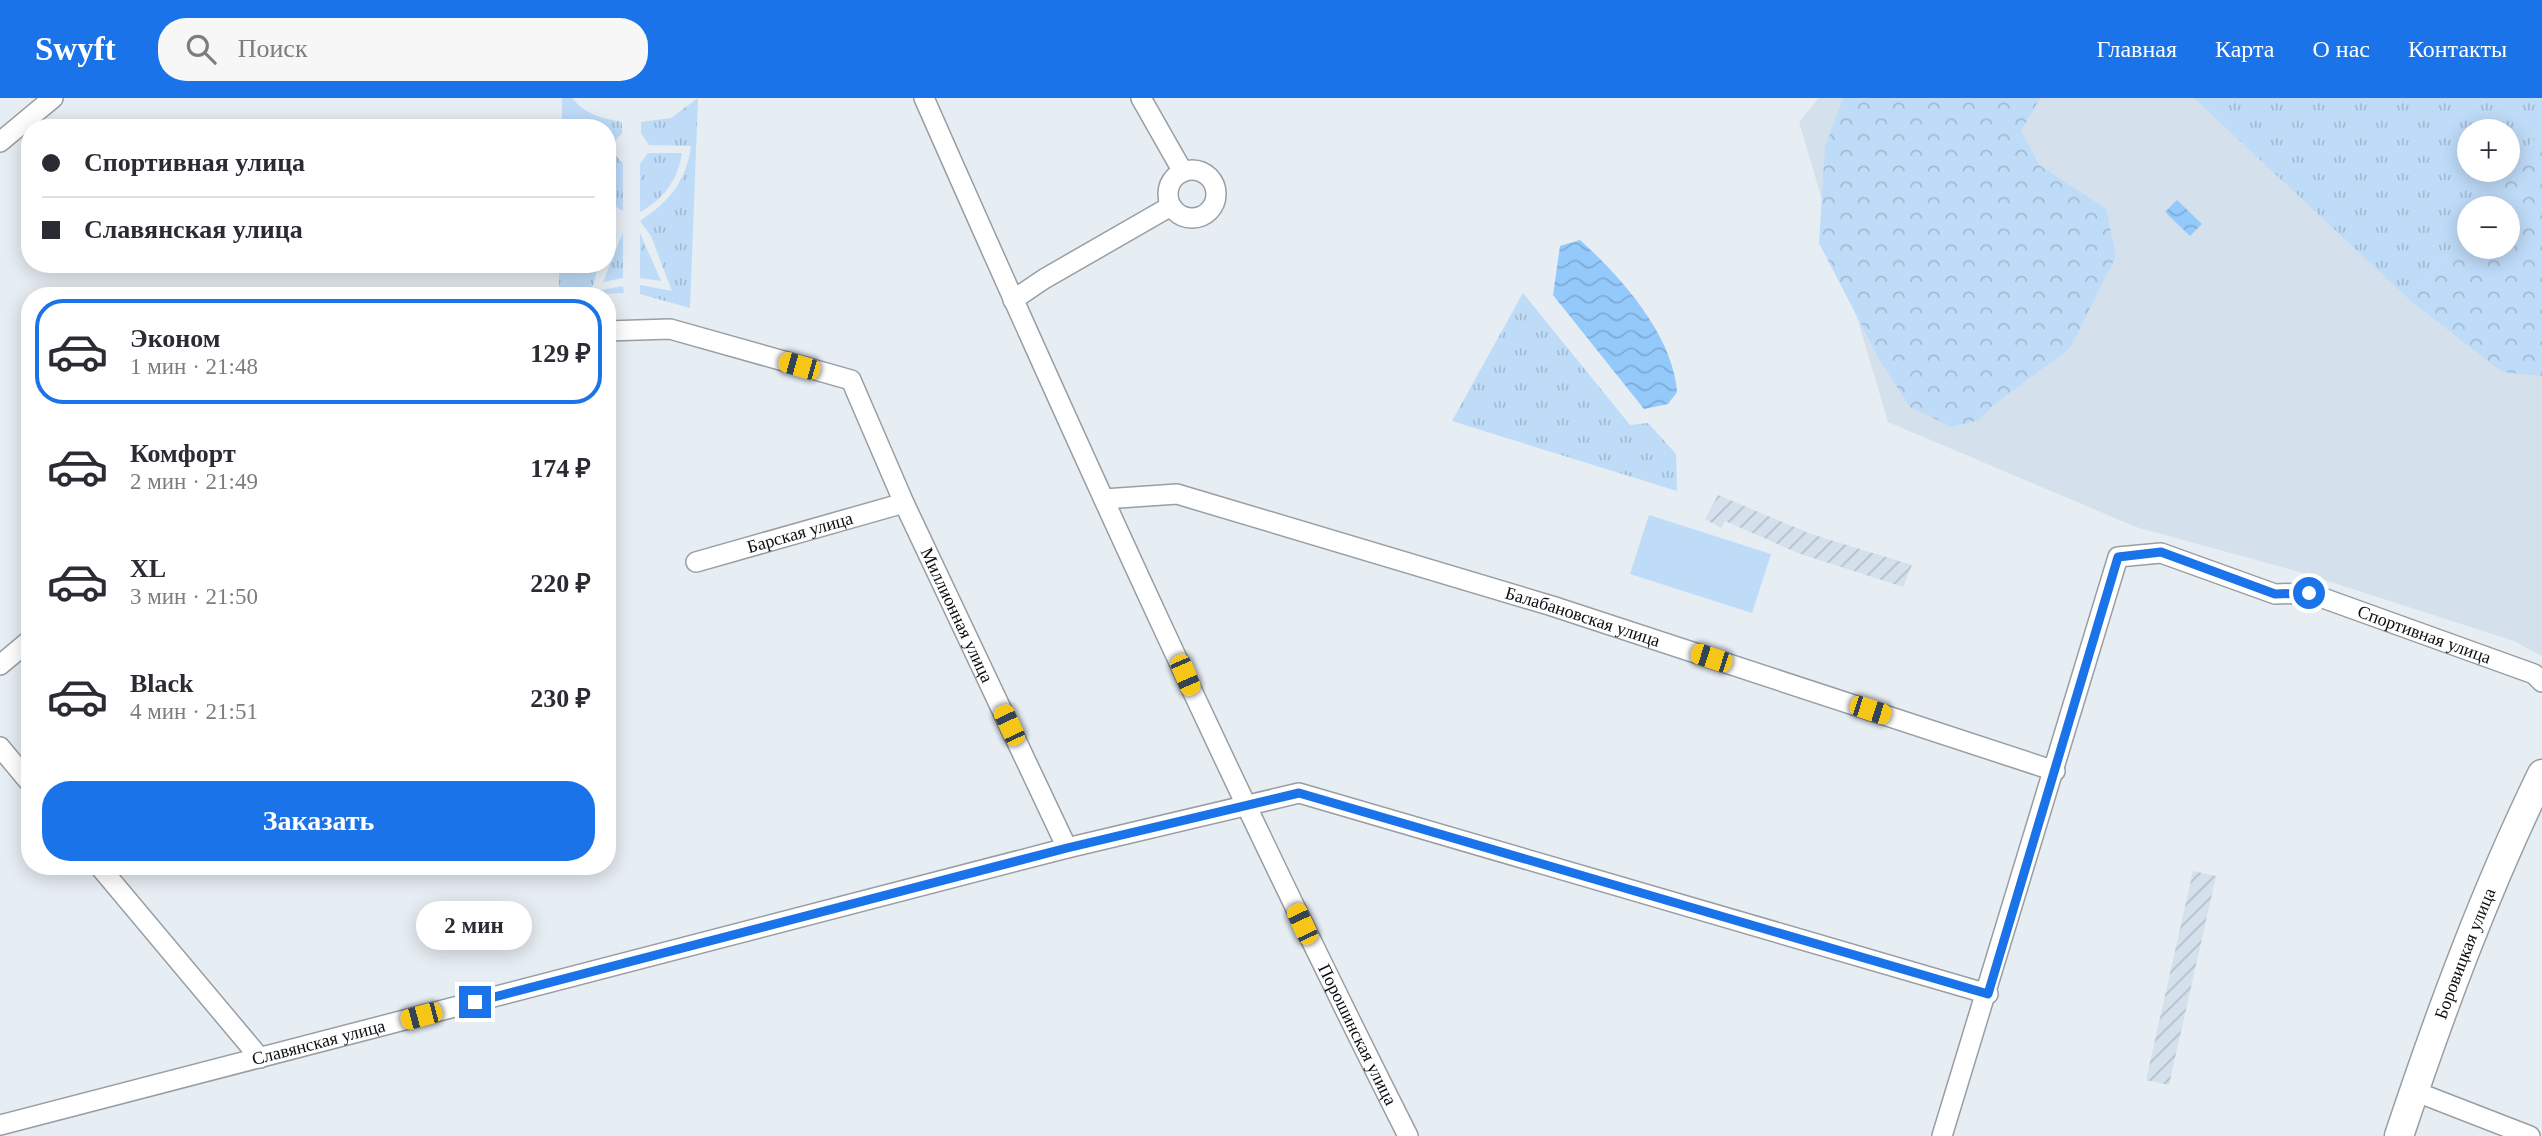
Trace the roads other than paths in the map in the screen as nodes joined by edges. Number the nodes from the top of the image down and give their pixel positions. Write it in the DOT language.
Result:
graph roads {
  1 [pos="53,98"];
  2 [pos="924,98"];
  3 [pos="1141,98"];
  4 [pos="28,119"];
  5 [pos="21,125"];
  6 [pos="0,142"];
  7 [pos="1183,172"];
  8 [pos="1171,206"];
  9 [pos="1013,300"];
  10 [pos="616,331"];
  11 [pos="1104,499"];
  12 [pos="904,503"];
  13 [pos="695,562"];
  14 [pos="21,648"];
  15 [pos="0,666"];
  16 [pos="2542,682"];
  17 [pos="0,747"];
  18 [pos="2055,771"];
  19 [pos="21,772"];
  20 [pos="2542,774"];
  21 [pos="1248,805"];
  22 [pos="1067,848"];
  23 [pos="107,875"];
  24 [pos="1988,994"];
  25 [pos="260,1058"];
  26 [pos="2414,1091"];
  27 [pos="0,1125"];
  28 [pos="1408,1136"];
  29 [pos="1942,1136"];
  30 [pos="2399,1136"];
  31 [pos="2530,1136"];
  1 -- 4 [label="street"];
  2 -- 9 [label="street, Порошинская улица"];
  3 -- 7 [label="street"];
  5 -- 6 [label="street"];
  7 -- 8 [label="street"];
  7 -- 8 [label="street"];
  8 -- 9 [label="street"];
  9 -- 11 [label="street, Порошинская улица"];
  10 -- 12 [label="street, Миллионная улица"];
  11 -- 18 [label="street, Балабановская улица"];
  11 -- 21 [label="street, Порошинская улица"];
  12 -- 13 [label="street, Барская улица"];
  12 -- 22 [label="street, Миллионная улица"];
  14 -- 15 [label="street"];
  16 -- 18 [label="street, Спортивная улица"];
  17 -- 19 [label="street"];
  18 -- 24 [label="street, Спортивная улица"];
  20 -- 26 [label="street, Боровицкая улица"];
  21 -- 22 [label="street, Славянская улица"];
  21 -- 24 [label="street, Славянская улица"];
  21 -- 28 [label="street, Порошинская улица"];
  22 -- 25 [label="street, Славянская улица"];
  23 -- 25 [label="street"];
  24 -- 29 [label="street, Спортивная улица"];
  25 -- 27 [label="street, Славянская улица"];
  26 -- 30 [label="street, Боровицкая улица"];
  26 -- 31 [label="street"];
}
